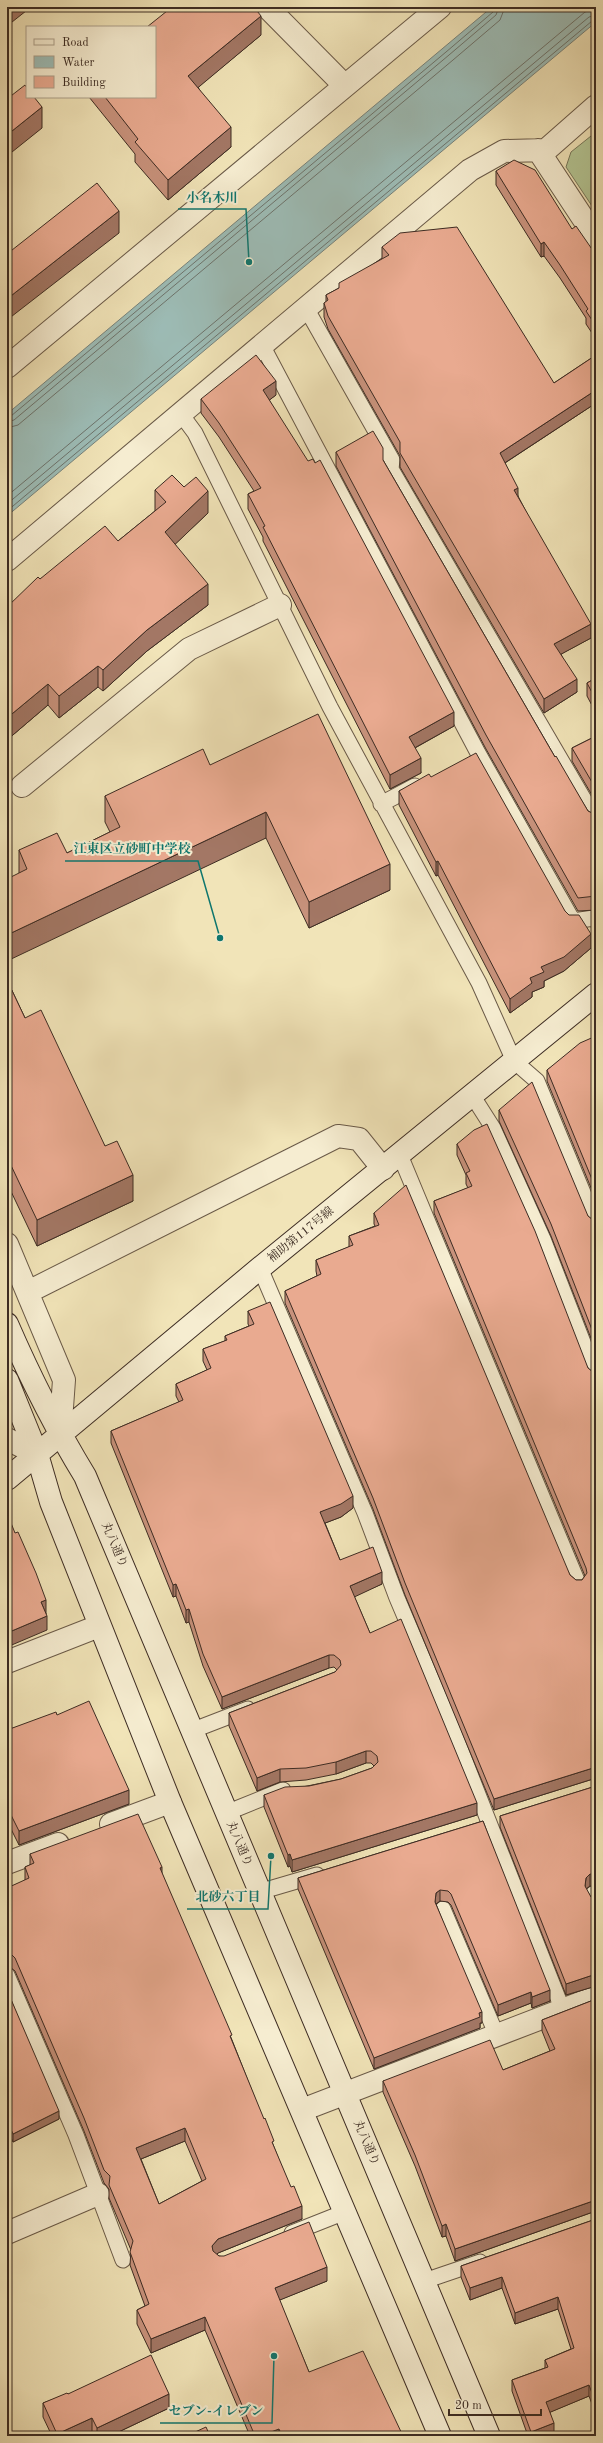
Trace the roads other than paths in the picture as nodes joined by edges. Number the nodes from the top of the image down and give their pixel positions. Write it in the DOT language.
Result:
graph roads {
  1 [pos="267,7"];
  2 [pos="440,7"];
  3 [pos="345,86"];
  4 [pos="596,106"];
  5 [pos="538,150"];
  6 [pos="596,238"];
  7 [pos="306,308"];
  8 [pos="262,345"];
  9 [pos="7,367"];
  10 [pos="181,414"];
  11 [pos="7,560"];
  12 [pos="280,605"];
  13 [pos="478,753"];
  14 [pos="464,760"];
  15 [pos="429,778"];
  16 [pos="22,786"];
  17 [pos="381,804"];
  18 [pos="596,820"];
  19 [pos="596,920"];
  20 [pos="596,994"];
  21 [pos="514,1061"];
  22 [pos="472,1095"];
  23 [pos="400,1155"];
  24 [pos="383,1169"];
  25 [pos="592,1205"];
  26 [pos="596,1224"];
  27 [pos="7,1244"];
  28 [pos="260,1268"];
  29 [pos="28,1292"];
  30 [pos="7,1324"];
  31 [pos="596,1376"];
  32 [pos="8,1383"];
  33 [pos="60,1435"];
  34 [pos="7,1440"];
  35 [pos="37,1454"];
  36 [pos="7,1479"];
  37 [pos="578,1583"];
  38 [pos="99,1626"];
  39 [pos="7,1662"];
  40 [pos="262,1704"];
  41 [pos="191,1731"];
  42 [pos="295,1789"];
  43 [pos="170,1802"];
  44 [pos="226,1813"];
  45 [pos="502,1817"];
  46 [pos="487,1822"];
  47 [pos="472,1826"];
  48 [pos="7,1863"];
  49 [pos="328,1871"];
  50 [pos="259,1892"];
  51 [pos="443,1909"];
  52 [pos="7,1975"];
  53 [pos="596,1997"];
  54 [pos="563,2011"];
  55 [pos="497,2036"];
  56 [pos="345,2093"];
  57 [pos="302,2110"];
  58 [pos="98,2194"];
  59 [pos="345,2212"];
  60 [pos="7,2233"];
  61 [pos="279,2238"];
  62 [pos="491,2258"];
  63 [pos="124,2260"];
  64 [pos="424,2281"];
  65 [pos="440,2436"];
  66 [pos="489,2436"];
  1 -- 3 [label="street"];
  2 -- 3 [label="street"];
  3 -- 9 [label="street"];
  4 -- 5 [label="street"];
  5 -- 6 [label="street"];
  5 -- 7 [label="street"];
  7 -- 8 [label="street"];
  7 -- 18 [label="lane"];
  8 -- 10 [label="street"];
  8 -- 13 [label="lane"];
  10 -- 11 [label="street"];
  10 -- 12 [label="lane"];
  12 -- 16 [label="street"];
  12 -- 17 [label="lane"];
  13 -- 14 [label="lane"];
  13 -- 19 [label="lane"];
  15 -- 17 [label="lane"];
  17 -- 21 [label="lane"];
  20 -- 21 [label="street, 補助第117号線"];
  21 -- 22 [label="street, 補助第117号線"];
  21 -- 25 [label="lane"];
  22 -- 23 [label="street, 補助第117号線"];
  22 -- 31 [label="lane"];
  23 -- 24 [label="street, 補助第117号線"];
  23 -- 37 [label="lane"];
  24 -- 28 [label="street, 補助第117号線"];
  24 -- 29 [label="street"];
  25 -- 26 [label="lane"];
  27 -- 29 [label="street"];
  28 -- 33 [label="street, 補助第117号線"];
  28 -- 46 [label="lane"];
  29 -- 33 [label="street"];
  30 -- 33 [label="street, 丸八通り"];
  32 -- 35 [label="street"];
  33 -- 35 [label="street, 補助第117号線"];
  33 -- 41 [label="street, 丸八通り"];
  34 -- 35 [label="street"];
  35 -- 36 [label="street, 補助第117号線"];
  35 -- 38 [label="street"];
  38 -- 39 [label="street"];
  38 -- 43 [label="street"];
  40 -- 41 [label="lane"];
  41 -- 44 [label="street, 丸八通り"];
  42 -- 44 [label="lane"];
  43 -- 48 [label="street"];
  43 -- 57 [label="street"];
  44 -- 50 [label="street, 丸八通り"];
  45 -- 46 [label="lane"];
  46 -- 47 [label="lane"];
  46 -- 54 [label="lane"];
  49 -- 50 [label="lane"];
  50 -- 56 [label="street, 丸八通り"];
  51 -- 55 [label="lane"];
  52 -- 58 [label="lane"];
  53 -- 54 [label="street"];
  54 -- 55 [label="street"];
  55 -- 56 [label="street"];
  56 -- 57 [label="street"];
  56 -- 64 [label="street, 丸八通り"];
  57 -- 59 [label="street"];
  58 -- 60 [label="street"];
  58 -- 63 [label="lane"];
  59 -- 61 [label="lane"];
  59 -- 65 [label="street"];
  62 -- 64 [label="lane"];
  64 -- 66 [label="street, 丸八通り"];
}
